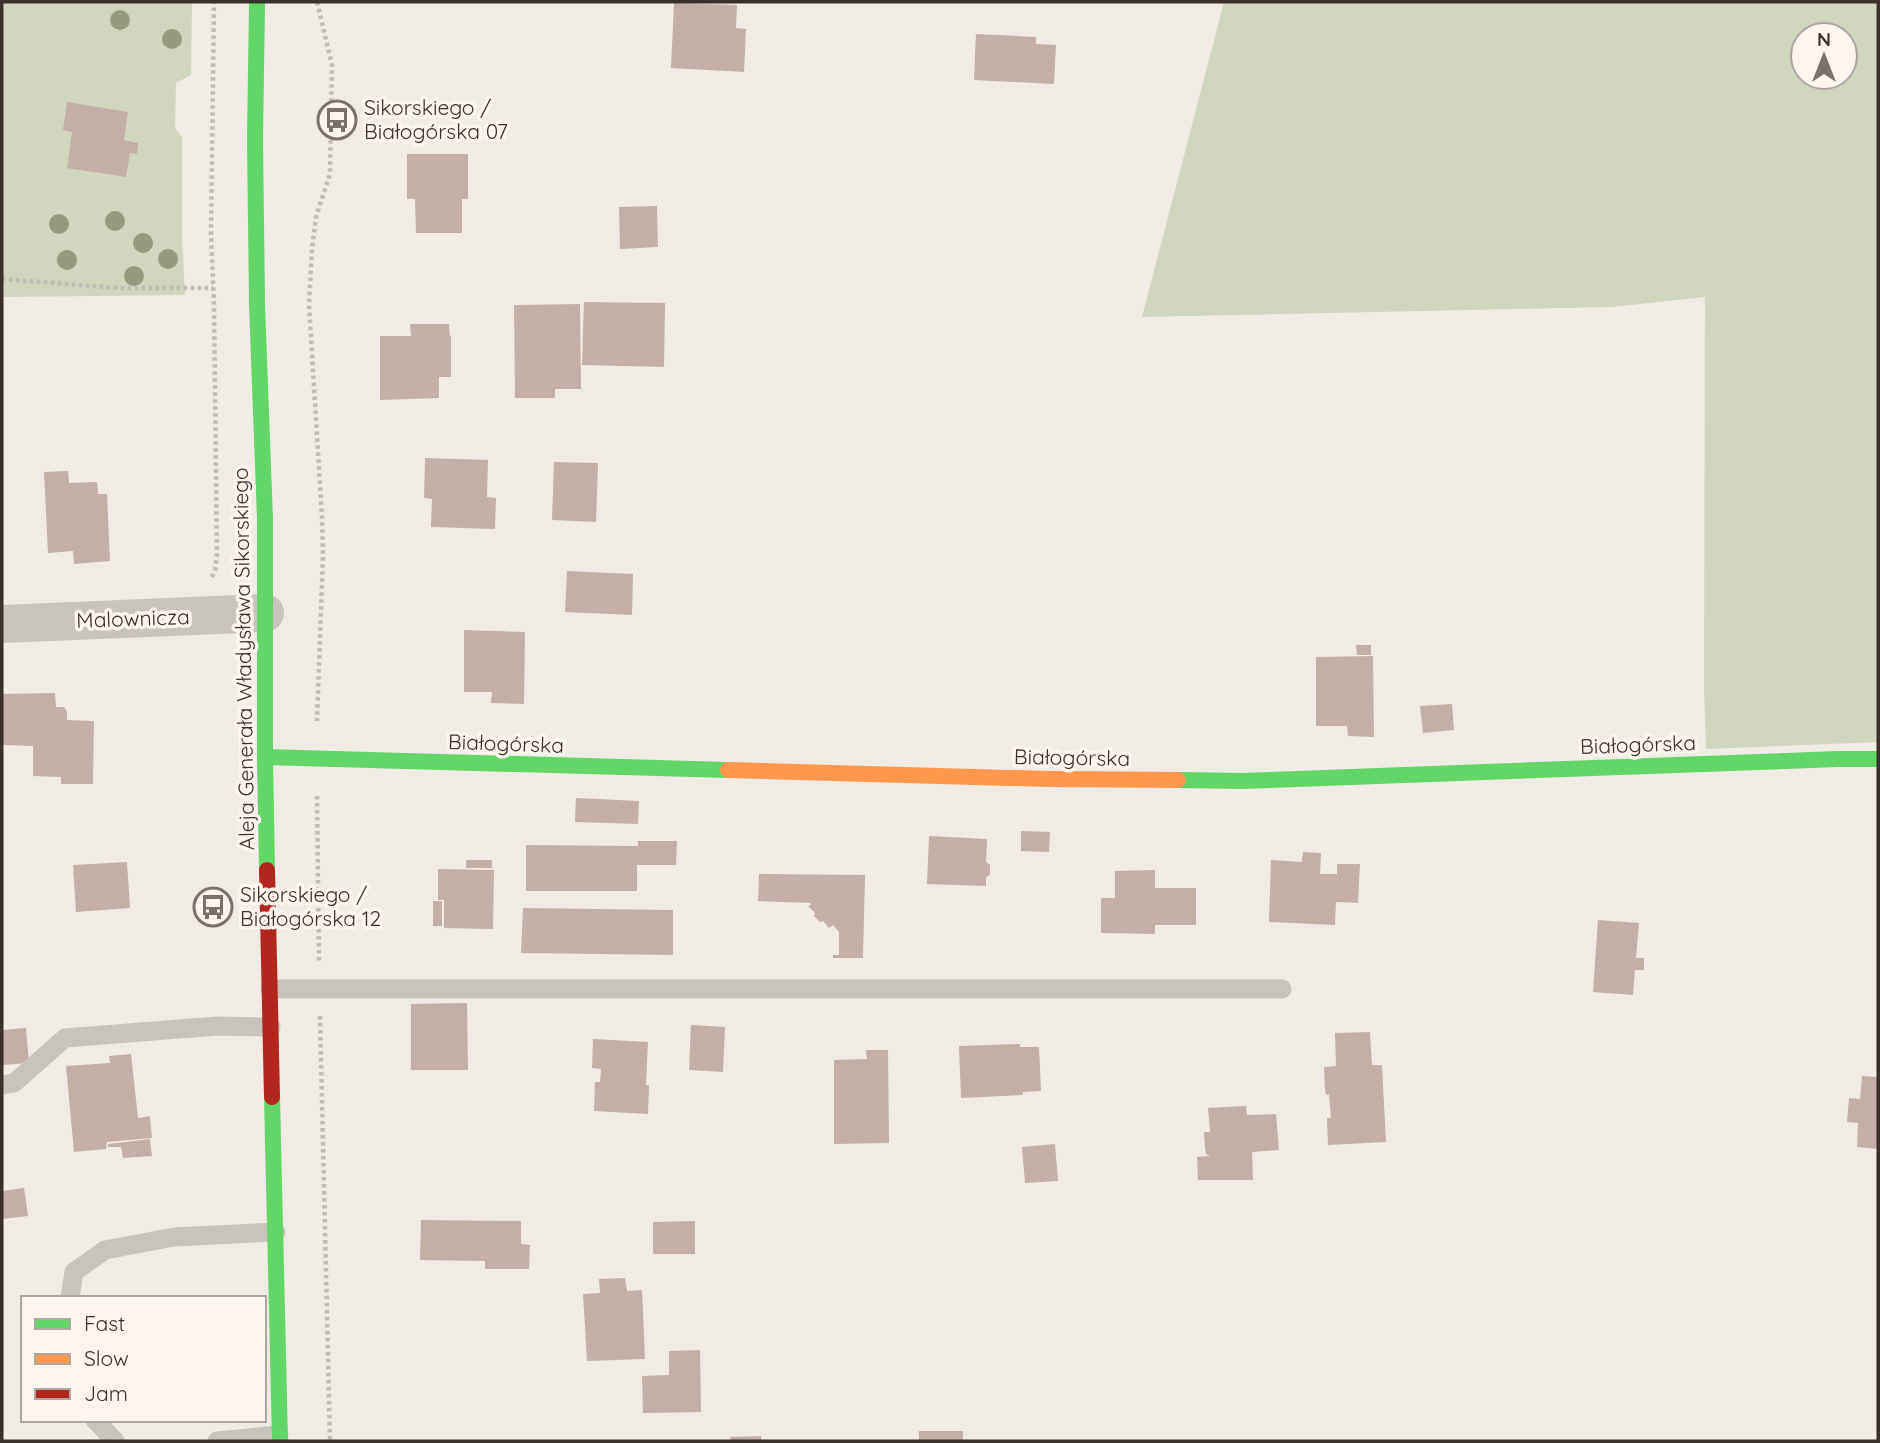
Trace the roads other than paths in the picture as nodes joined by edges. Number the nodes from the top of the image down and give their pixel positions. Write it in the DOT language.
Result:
graph roads {
  1 [pos="257,2"];
  2 [pos="265,613"];
  3 [pos="2,624"];
  4 [pos="265,757"];
  5 [pos="1878,759"];
  6 [pos="270,989"];
  7 [pos="1282,989"];
  8 [pos="271,1027"];
  9 [pos="2,1085"];
  10 [pos="276,1232"];
  11 [pos="70,1296"];
  12 [pos="98,1422"];
  13 [pos="279,1438"];
  14 [pos="115,1441"];
  15 [pos="217,1441"];
  1 -- 2 [label="street, Aleja Generała Władysława Sikorskiego"];
  2 -- 3 [label="street, Malownicza"];
  2 -- 4 [label="street, Aleja Generała Władysława Sikorskiego"];
  4 -- 5 [label="street, Białogórska"];
  4 -- 6 [label="street, Aleja Generała Władysława Sikorskiego"];
  6 -- 7 [label="lane"];
  6 -- 8 [label="street, Aleja Generała Władysława Sikorskiego"];
  8 -- 9 [label="lane"];
  8 -- 10 [label="street, Aleja Generała Władysława Sikorskiego"];
  10 -- 11 [label="lane"];
  10 -- 13 [label="street, Aleja Generała Władysława Sikorskiego"];
  12 -- 14 [label="lane"];
  13 -- 15 [label="lane"];
}
